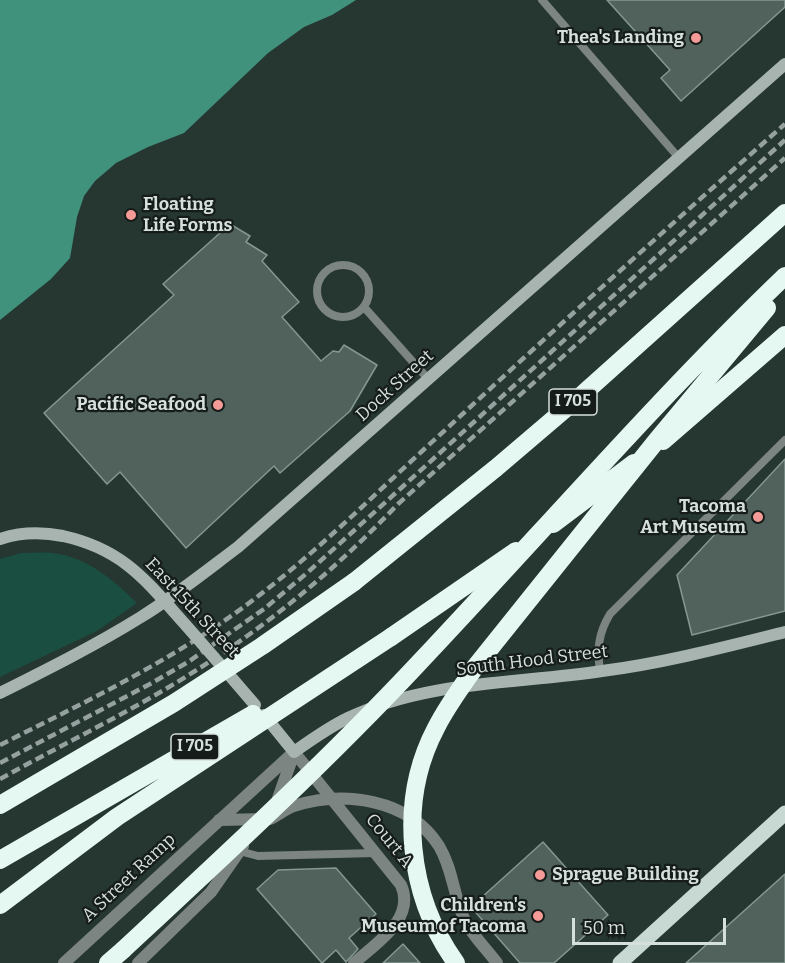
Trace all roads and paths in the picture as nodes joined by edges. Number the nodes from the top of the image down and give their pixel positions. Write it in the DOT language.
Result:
graph roads {
  1 [pos="542,0"];
  2 [pos="785,64"];
  3 [pos="679,159"];
  4 [pos="785,213"];
  5 [pos="785,276"];
  6 [pos="785,286"];
  7 [pos="364,307"];
  8 [pos="785,335"];
  9 [pos="429,380"];
  10 [pos="785,440"];
  11 [pos="0,538"];
  12 [pos="785,632"];
  13 [pos="392,637"];
  14 [pos="600,672"];
  15 [pos="0,693"];
  16 [pos="294,752"];
  17 [pos="332,799"];
  18 [pos="0,804"];
  19 [pos="785,813"];
  20 [pos="271,819"];
  21 [pos="219,820"];
  22 [pos="239,851"];
  23 [pos="375,853"];
  24 [pos="0,860"];
  25 [pos="0,904"];
  26 [pos="64,963"];
  27 [pos="108,963"];
  28 [pos="138,963"];
  29 [pos="354,963"];
  30 [pos="456,963"];
  31 [pos="497,963"];
  32 [pos="620,963"];
  1 -- 3 [label="lane"];
  2 -- 3 [label="street, Dock Street"];
  3 -- 9 [label="street, Dock Street"];
  4 -- 18 [label="highway, I 705, bridge"];
  5 -- 27 [label="highway, bridge"];
  6 -- 30 [label="highway, bridge"];
  7 -- 7 [label="lane"];
  7 -- 9 [label="lane"];
  8 -- 13 [label="highway, I 705"];
  9 -- 15 [label="street, Dock Street"];
  10 -- 14 [label="lane"];
  11 -- 16 [label="street, East 15th Street, bridge"];
  12 -- 14 [label="street, South Hood Street"];
  13 -- 24 [label="highway, I 705, bridge"];
  13 -- 25 [label="highway, bridge"];
  14 -- 16 [label="street, South Hood Street"];
  16 -- 17 [label="street, Court A"];
  16 -- 20 [label="street"];
  16 -- 21 [label="street, A Street Ramp"];
  17 -- 20 [label="street"];
  17 -- 23 [label="street, Court A"];
  17 -- 31 [label="street"];
  19 -- 32 [label="main road"];
  20 -- 21 [label="street"];
  20 -- 22 [label="street"];
  21 -- 26 [label="street, A Street Ramp"];
  22 -- 23 [label="lane"];
  22 -- 28 [label="street"];
  23 -- 29 [label="street, Court A"];
}
